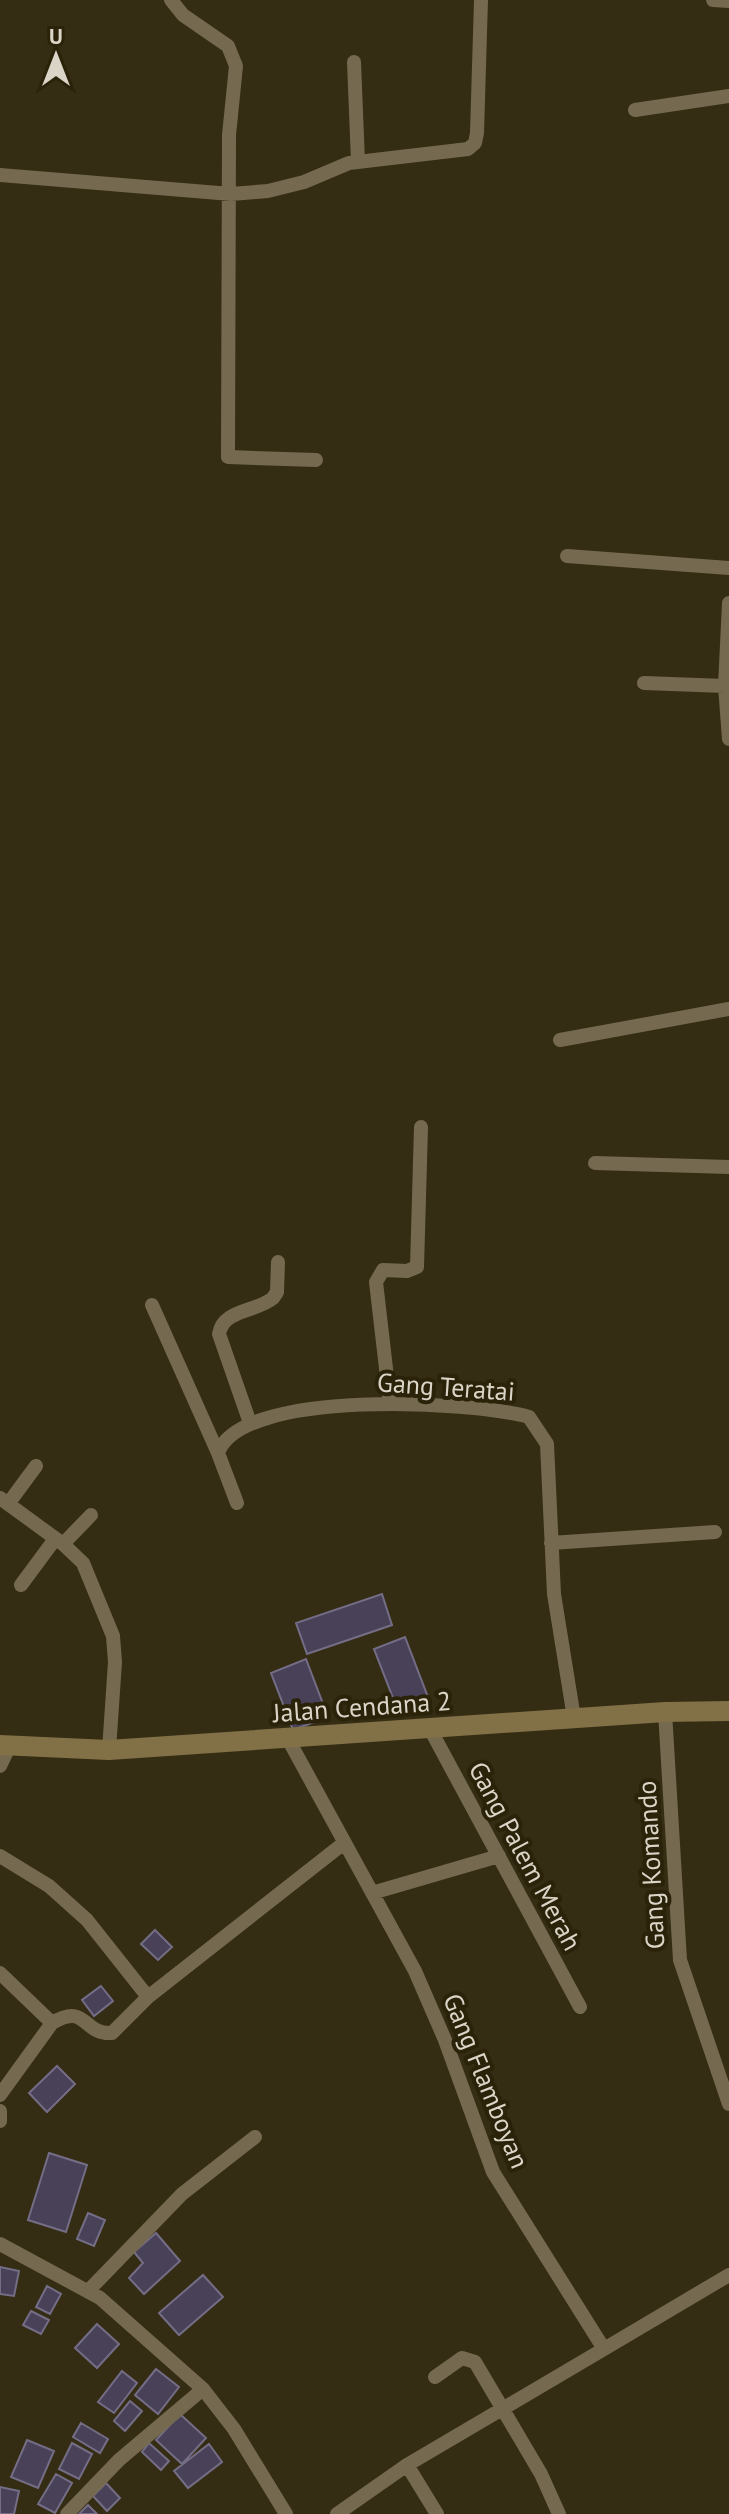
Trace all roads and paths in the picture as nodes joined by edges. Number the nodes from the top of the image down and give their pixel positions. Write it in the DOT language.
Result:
graph roads {
  1 [pos="171,0"];
  2 [pos="481,0"];
  3 [pos="713,0"];
  4 [pos="729,1"];
  5 [pos="354,62"];
  6 [pos="729,96"];
  7 [pos="635,110"];
  8 [pos="358,162"];
  9 [pos="0,175"];
  10 [pos="231,194"];
  11 [pos="316,460"];
  12 [pos="567,556"];
  13 [pos="729,568"];
  14 [pos="729,603"];
  15 [pos="644,683"];
  16 [pos="725,686"];
  17 [pos="729,739"];
  18 [pos="729,1009"];
  19 [pos="560,1040"];
  20 [pos="421,1127"];
  21 [pos="595,1163"];
  22 [pos="729,1167"];
  23 [pos="278,1262"];
  24 [pos="152,1305"];
  25 [pos="390,1403"];
  26 [pos="250,1423"];
  27 [pos="218,1453"];
  28 [pos="36,1466"];
  29 [pos="4,1501"];
  30 [pos="237,1503"];
  31 [pos="91,1515"];
  32 [pos="715,1532"];
  33 [pos="59,1541"];
  34 [pos="551,1543"];
  35 [pos="21,1585"];
  36 [pos="729,1711"];
  37 [pos="665,1712"];
  38 [pos="574,1718"];
  39 [pos="429,1727"];
  40 [pos="288,1739"];
  41 [pos="109,1750"];
  42 [pos="3,1752"];
  43 [pos="344,1843"];
  44 [pos="0,1856"];
  45 [pos="499,1856"];
  46 [pos="372,1893"];
  47 [pos="0,1973"];
  48 [pos="148,1997"];
  49 [pos="580,2007"];
  50 [pos="52,2023"];
  51 [pos="0,2095"];
  52 [pos="729,2104"];
  53 [pos="0,2111"];
  54 [pos="0,2121"];
  55 [pos="255,2137"];
  56 [pos="0,2244"];
  57 [pos="729,2275"];
  58 [pos="88,2291"];
  59 [pos="604,2349"];
  60 [pos="435,2377"];
  61 [pos="203,2389"];
  62 [pos="506,2410"];
  63 [pos="407,2465"];
  64 [pos="67,2514"];
  65 [pos="286,2514"];
  66 [pos="337,2514"];
  67 [pos="437,2514"];
  68 [pos="559,2514"];
  1 -- 10 [label="street"];
  2 -- 8 [label="street"];
  3 -- 4 [label="street"];
  5 -- 8 [label="street"];
  6 -- 7 [label="street"];
  8 -- 10 [label="street"];
  9 -- 10 [label="street"];
  10 -- 11 [label="street"];
  12 -- 13 [label="street"];
  14 -- 16 [label="street"];
  15 -- 16 [label="street"];
  16 -- 17 [label="street"];
  18 -- 19 [label="street"];
  20 -- 25 [label="street"];
  21 -- 22 [label="street"];
  23 -- 26 [label="street"];
  24 -- 27 [label="street"];
  25 -- 26 [label="street, Gang Teratai"];
  25 -- 34 [label="street, Gang Teratai"];
  26 -- 27 [label="street, Gang Teratai"];
  27 -- 30 [label="street"];
  28 -- 29 [label="street"];
  29 -- 33 [label="street"];
  31 -- 33 [label="street"];
  32 -- 34 [label="street"];
  33 -- 35 [label="street"];
  33 -- 41 [label="street"];
  34 -- 38 [label="street, Gang Teratai"];
  36 -- 37 [label="street, Jalan Cendana 2"];
  37 -- 38 [label="street, Jalan Cendana 2"];
  37 -- 52 [label="street, Gang Komando"];
  38 -- 39 [label="street, Jalan Cendana 2"];
  39 -- 40 [label="street, Jalan Cendana 2"];
  39 -- 45 [label="street, Gang Palem Merah"];
  40 -- 41 [label="street, Jalan Cendana 2"];
  40 -- 43 [label="street, Gang Flamboyan"];
  41 -- 42 [label="street, Jalan Cendana 2"];
  43 -- 46 [label="street, Gang Flamboyan"];
  43 -- 48 [label="street"];
  44 -- 48 [label="street"];
  45 -- 46 [label="street"];
  45 -- 49 [label="street, Gang Palem Merah"];
  46 -- 59 [label="street, Gang Flamboyan"];
  47 -- 50 [label="street"];
  48 -- 50 [label="street"];
  50 -- 51 [label="street"];
  53 -- 54 [label="street"];
  55 -- 58 [label="street"];
  56 -- 58 [label="street"];
  57 -- 59 [label="street"];
  58 -- 61 [label="street"];
  59 -- 62 [label="street"];
  60 -- 62 [label="street"];
  61 -- 64 [label="street"];
  61 -- 65 [label="street"];
  62 -- 63 [label="street"];
  62 -- 68 [label="street"];
  63 -- 66 [label="street"];
  63 -- 67 [label="street"];
}
